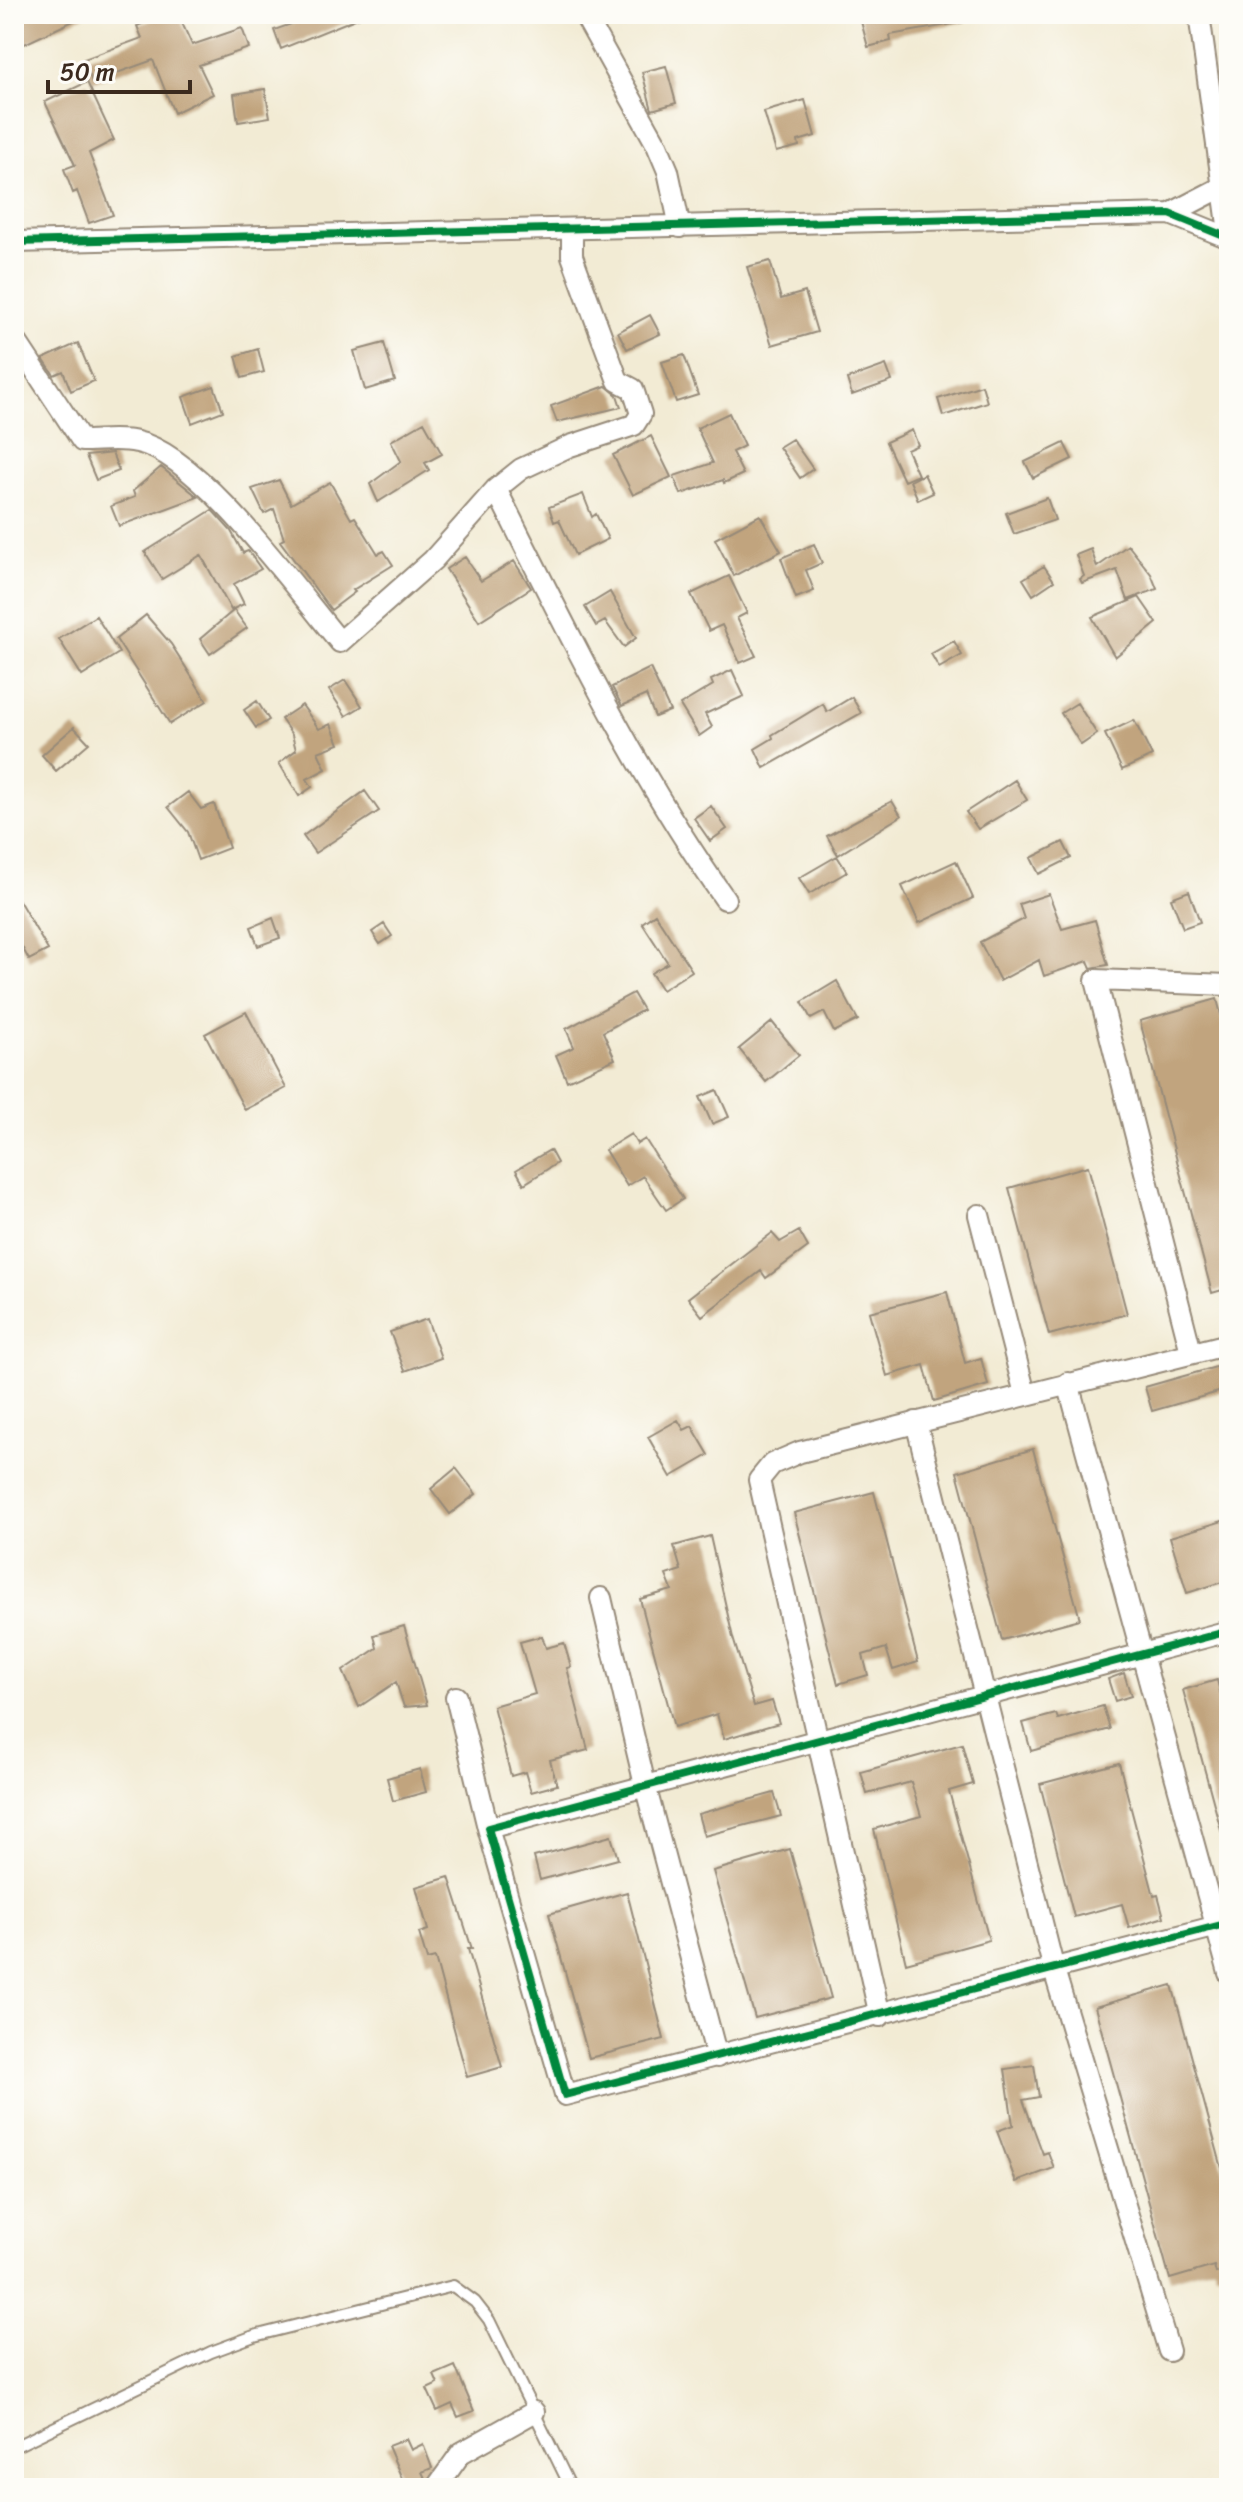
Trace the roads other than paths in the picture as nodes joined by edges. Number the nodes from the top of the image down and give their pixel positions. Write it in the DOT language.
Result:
graph roads {
  1 [pos="584,14"];
  2 [pos="1199,14"];
  3 [pos="1222,187"];
  4 [pos="1170,214"];
  5 [pos="680,227"];
  6 [pos="572,229"];
  7 [pos="1229,235"];
  8 [pos="14,242"];
  9 [pos="14,338"];
  10 [pos="496,489"];
  11 [pos="725,899"];
  12 [pos="1229,985"];
  13 [pos="979,1215"];
  14 [pos="1229,1344"];
  15 [pos="1191,1352"];
  16 [pos="1068,1383"];
  17 [pos="1025,1394"];
  18 [pos="916,1422"];
  19 [pos="601,1598"];
  20 [pos="1229,1631"];
  21 [pos="1143,1654"];
  22 [pos="985,1695"];
  23 [pos="456,1697"];
  24 [pos="817,1738"];
  25 [pos="645,1785"];
  26 [pos="488,1828"];
  27 [pos="1224,1924"];
  28 [pos="1054,1970"];
  29 [pos="1229,1973"];
  30 [pos="880,2016"];
  31 [pos="717,2057"];
  32 [pos="1169,2351"];
  33 [pos="534,2412"];
  34 [pos="14,2447"];
  35 [pos="436,2488"];
  36 [pos="571,2488"];
  1 -- 5 [label="street"];
  2 -- 3 [label="street"];
  3 -- 4 [label="street"];
  3 -- 7 [label="street"];
  4 -- 5 [label="street"];
  4 -- 7 [label="street"];
  5 -- 6 [label="street"];
  6 -- 8 [label="street"];
  6 -- 10 [label="street"];
  9 -- 10 [label="street"];
  10 -- 11 [label="street"];
  12 -- 15 [label="street"];
  13 -- 17 [label="street"];
  14 -- 15 [label="street"];
  15 -- 16 [label="street"];
  16 -- 17 [label="street"];
  16 -- 21 [label="street"];
  17 -- 18 [label="street"];
  18 -- 22 [label="street"];
  18 -- 24 [label="street"];
  19 -- 25 [label="street"];
  20 -- 21 [label="street"];
  21 -- 22 [label="street"];
  21 -- 27 [label="street"];
  22 -- 24 [label="street"];
  22 -- 28 [label="street"];
  23 -- 26 [label="street"];
  24 -- 25 [label="street"];
  24 -- 30 [label="street"];
  25 -- 26 [label="street"];
  25 -- 31 [label="street"];
  26 -- 31 [label="street"];
  27 -- 28 [label="street"];
  27 -- 29 [label="street"];
  28 -- 30 [label="street"];
  28 -- 32 [label="street"];
  30 -- 31 [label="street"];
  33 -- 34 [label="lane"];
  33 -- 35 [label="street"];
  33 -- 36 [label="lane"];
}
